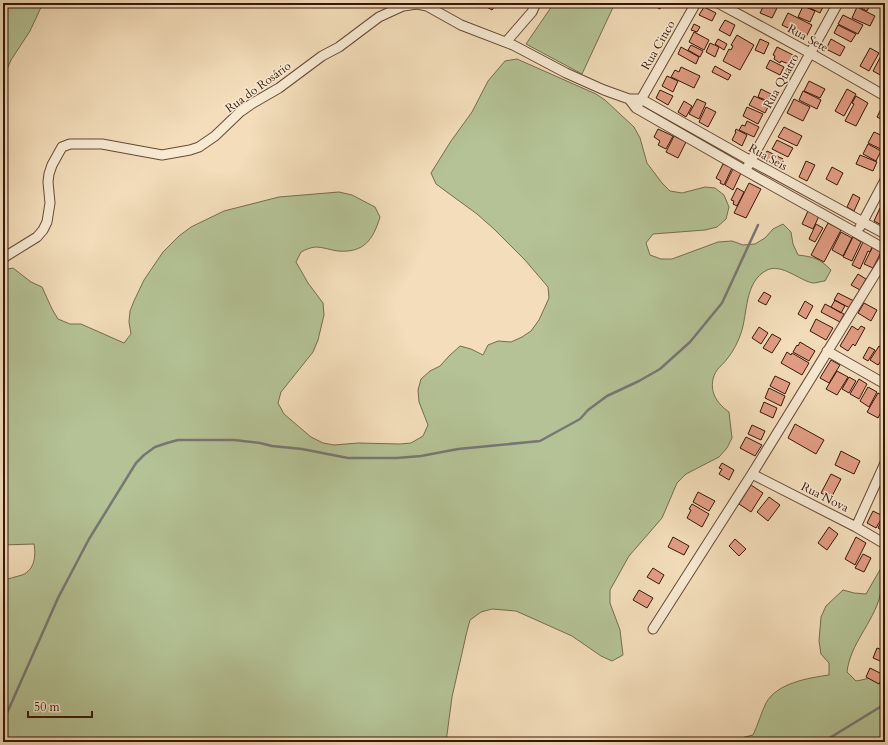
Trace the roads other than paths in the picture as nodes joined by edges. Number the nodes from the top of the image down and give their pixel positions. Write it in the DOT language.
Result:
graph roads {
  1 [pos="536,3"];
  2 [pos="696,3"];
  3 [pos="718,3"];
  4 [pos="838,3"];
  5 [pos="506,42"];
  6 [pos="810,53"];
  7 [pos="885,96"];
  8 [pos="629,99"];
  9 [pos="641,99"];
  10 [pos="636,108"];
  11 [pos="751,161"];
  12 [pos="746,171"];
  13 [pos="885,180"];
  14 [pos="863,222"];
  15 [pos="857,233"];
  16 [pos="885,234"];
  17 [pos="885,249"];
  18 [pos="3,258"];
  19 [pos="885,258"];
  20 [pos="827,351"];
  21 [pos="885,384"];
  22 [pos="885,463"];
  23 [pos="752,474"];
  24 [pos="856,527"];
  25 [pos="885,544"];
  26 [pos="653,629"];
  1 -- 5 [label="street"];
  2 -- 9 [label="street, Rua Cinco"];
  3 -- 6 [label="street, Rua Sete"];
  4 -- 6 [label="street, Rua Quatro"];
  5 -- 8 [label="street"];
  5 -- 18 [label="street, Rua do Rosário"];
  6 -- 7 [label="street, Rua Sete"];
  6 -- 11 [label="street, Rua Quatro"];
  8 -- 9 [label="street"];
  8 -- 10 [label="street"];
  9 -- 10 [label="street, Rua Cinco"];
  9 -- 11 [label="street, Rua Seis"];
  10 -- 12 [label="street"];
  11 -- 12 [label="street, Rua Quatro"];
  11 -- 14 [label="street, Rua Seis"];
  12 -- 15 [label="street"];
  13 -- 14 [label="street"];
  14 -- 15 [label="street"];
  14 -- 16 [label="street, Rua Seis"];
  15 -- 17 [label="street"];
  19 -- 20 [label="street"];
  20 -- 21 [label="street"];
  20 -- 23 [label="street"];
  22 -- 24 [label="street"];
  23 -- 24 [label="street, Rua Nova"];
  23 -- 26 [label="street"];
  24 -- 25 [label="street, Rua Nova"];
}
